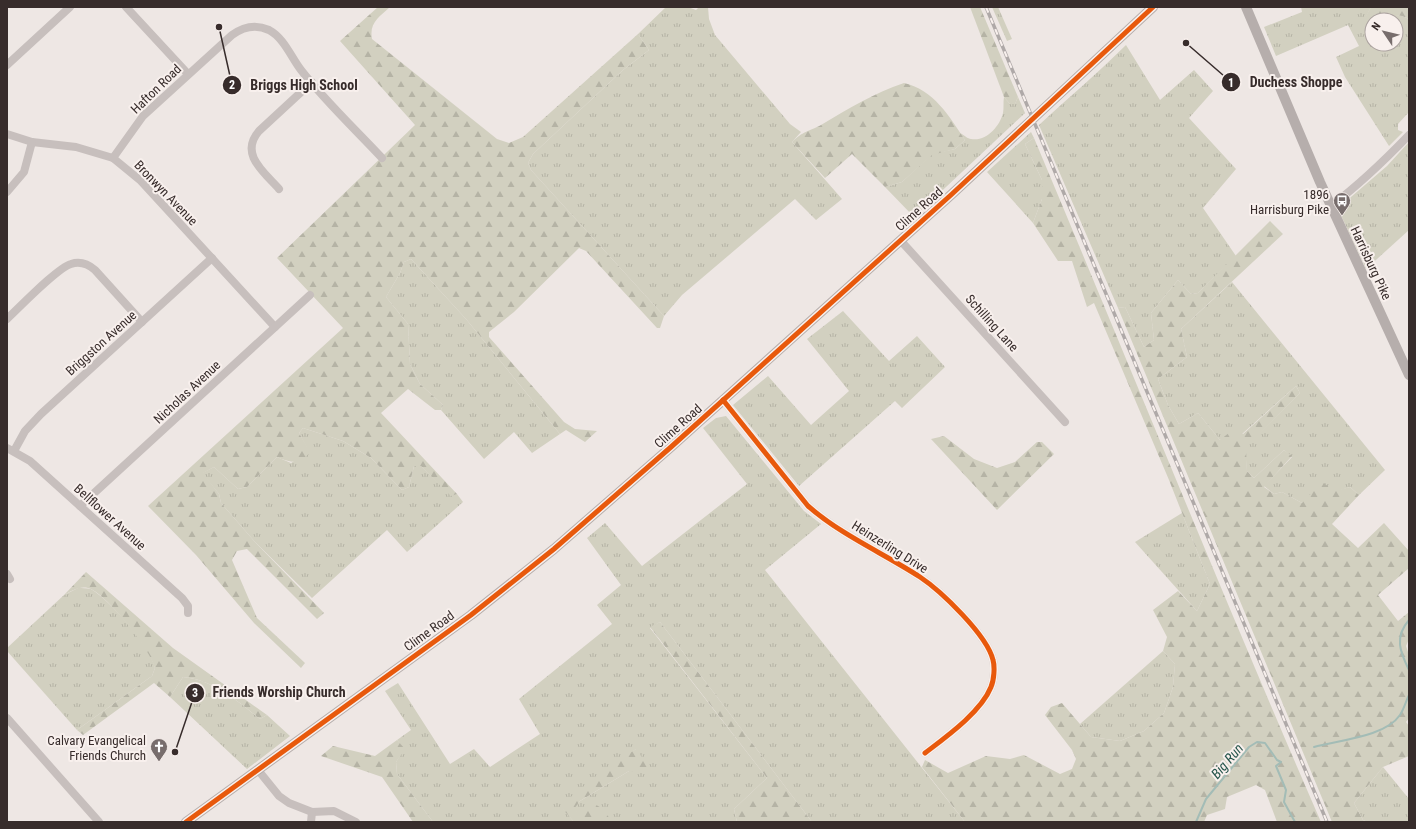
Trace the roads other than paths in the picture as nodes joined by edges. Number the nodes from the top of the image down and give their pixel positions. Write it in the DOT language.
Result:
graph roads {
  1 [pos="70,7"];
  2 [pos="126,7"];
  3 [pos="1153,7"];
  4 [pos="1246,7"];
  5 [pos="7,65"];
  6 [pos="188,74"];
  7 [pos="312,82"];
  8 [pos="7,134"];
  9 [pos="1409,135"];
  10 [pos="32,142"];
  11 [pos="113,158"];
  12 [pos="382,158"];
  13 [pos="279,189"];
  14 [pos="7,192"];
  15 [pos="1331,206"];
  16 [pos="901,241"];
  17 [pos="212,258"];
  18 [pos="310,295"];
  19 [pos="7,319"];
  20 [pos="142,322"];
  21 [pos="275,327"];
  22 [pos="1409,375"];
  23 [pos="723,400"];
  24 [pos="1065,422"];
  25 [pos="11,449"];
  26 [pos="80,506"];
  27 [pos="188,613"];
  28 [pos="7,718"];
  29 [pos="925,753"];
  30 [pos="258,770"];
  31 [pos="312,812"];
  32 [pos="99,822"];
  33 [pos="186,822"];
  34 [pos="311,822"];
  35 [pos="356,822"];
  1 -- 5 [label="street"];
  2 -- 6 [label="street"];
  3 -- 16 [label="main road, Clime Road"];
  4 -- 15 [label="main road, Harrisburg Pike"];
  6 -- 7 [label="street, Hafton Road"];
  6 -- 11 [label="street, Hafton Road"];
  7 -- 12 [label="street, Hafton Road"];
  7 -- 13 [label="street"];
  8 -- 10 [label="street, Bronwyn Avenue"];
  9 -- 15 [label="street"];
  10 -- 11 [label="street, Bronwyn Avenue"];
  10 -- 14 [label="street"];
  11 -- 17 [label="street, Bronwyn Avenue"];
  15 -- 22 [label="main road, Harrisburg Pike"];
  16 -- 23 [label="main road, Clime Road"];
  16 -- 24 [label="street, Schilling Lane"];
  17 -- 20 [label="street, Briggston Avenue"];
  17 -- 21 [label="street, Bronwyn Avenue"];
  18 -- 21 [label="street, Nicholas Avenue"];
  19 -- 20 [label="street"];
  20 -- 25 [label="street, Briggston Avenue"];
  21 -- 26 [label="street, Nicholas Avenue"];
  23 -- 29 [label="street, Heinzerling Drive"];
  23 -- 30 [label="main road, Clime Road"];
  25 -- 26 [label="street, Bellflower Avenue"];
  26 -- 27 [label="street, Bellflower Avenue"];
  28 -- 32 [label="street"];
  30 -- 31 [label="street"];
  30 -- 33 [label="main road, Clime Road"];
  31 -- 34 [label="street"];
  31 -- 35 [label="street"];
}
